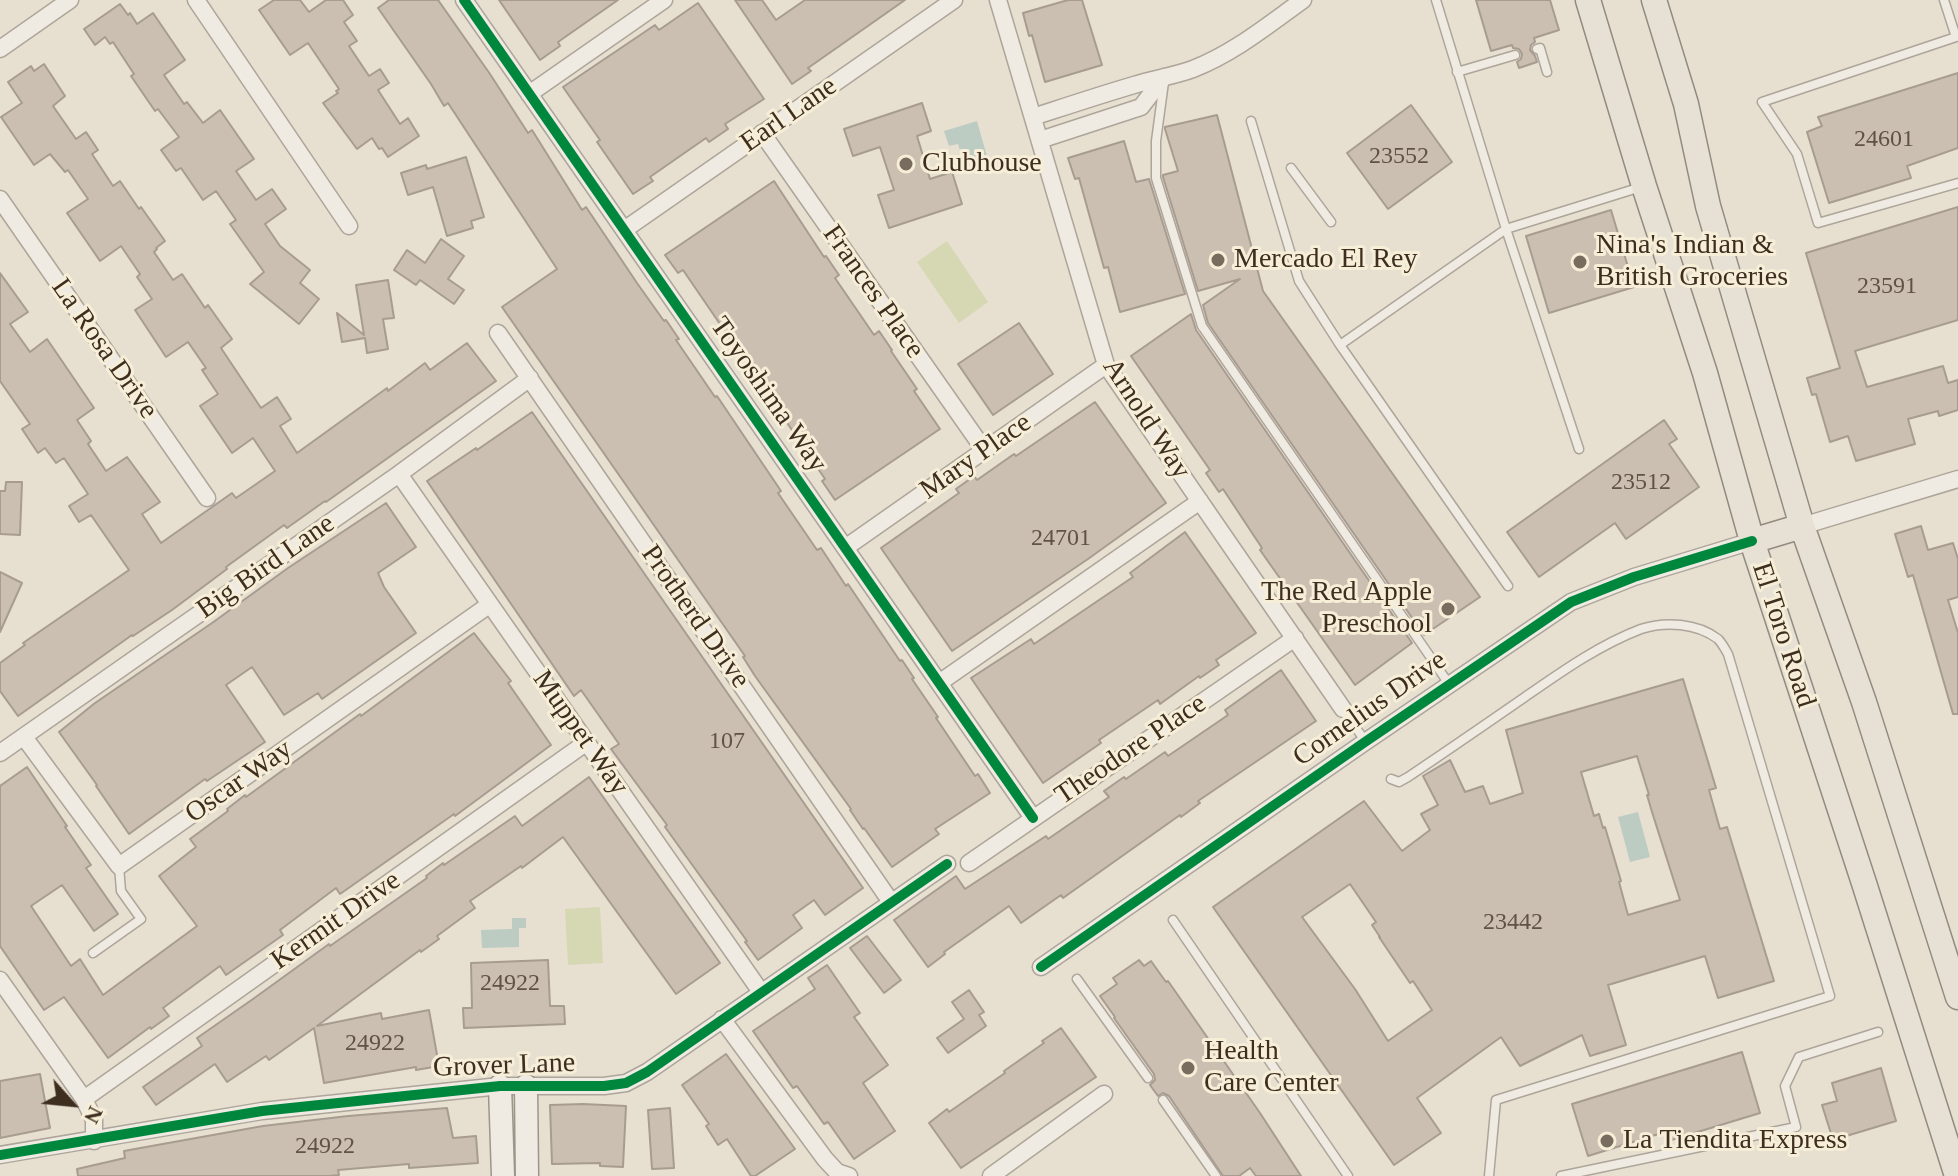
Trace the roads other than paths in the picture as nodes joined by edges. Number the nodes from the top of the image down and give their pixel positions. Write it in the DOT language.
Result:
graph roads {
  1 [pos="70,0"];
  2 [pos="196,0"];
  3 [pos="464,0"];
  4 [pos="664,0"];
  5 [pos="954,0"];
  6 [pos="998,0"];
  7 [pos="1303,0"];
  8 [pos="1436,0"];
  9 [pos="1588,0"];
  10 [pos="1654,0"];
  11 [pos="1944,0"];
  12 [pos="0,49"];
  13 [pos="1537,49"];
  14 [pos="1515,55"];
  15 [pos="1457,72"];
  16 [pos="1547,72"];
  17 [pos="1164,77"];
  18 [pos="529,94"];
  19 [pos="1033,117"];
  20 [pos="1251,121"];
  21 [pos="762,133"];
  22 [pos="1040,140"];
  23 [pos="1291,168"];
  24 [pos="1958,183"];
  25 [pos="1644,186"];
  26 [pos="0,199"];
  27 [pos="1331,222"];
  28 [pos="349,226"];
  29 [pos="1506,229"];
  30 [pos="624,230"];
  31 [pos="498,333"];
  32 [pos="1340,345"];
  33 [pos="1106,365"];
  34 [pos="530,378"];
  35 [pos="1579,449"];
  36 [pos="985,451"];
  37 [pos="399,474"];
  38 [pos="1958,479"];
  39 [pos="207,498"];
  40 [pos="1200,501"];
  41 [pos="1802,526"];
  42 [pos="1752,541"];
  43 [pos="845,548"];
  44 [pos="1508,586"];
  45 [pos="489,605"];
  46 [pos="1295,638"];
  47 [pos="939,683"];
  48 [pos="1449,684"];
  49 [pos="1343,709"];
  50 [pos="24,737"];
  51 [pos="587,742"];
  52 [pos="1365,742"];
  53 [pos="0,753"];
  54 [pos="1391,779"];
  55 [pos="1033,818"];
  56 [pos="969,863"];
  57 [pos="947,864"];
  58 [pos="119,866"];
  59 [pos="891,902"];
  60 [pos="1173,920"];
  61 [pos="93,953"];
  62 [pos="1041,967"];
  63 [pos="1077,979"];
  64 [pos="0,980"];
  65 [pos="761,992"];
  66 [pos="1958,997"];
  67 [pos="722,1019"];
  68 [pos="1878,1032"];
  69 [pos="1148,1078"];
  70 [pos="500,1086"];
  71 [pos="526,1086"];
  72 [pos="1104,1094"];
  73 [pos="84,1099"];
  74 [pos="1163,1100"];
  75 [pos="94,1141"];
  76 [pos="0,1155"];
  77 [pos="503,1176"];
  78 [pos="527,1176"];
  79 [pos="849,1176"];
  80 [pos="991,1176"];
  81 [pos="1216,1176"];
  82 [pos="1348,1176"];
  83 [pos="1489,1176"];
  84 [pos="1561,1176"];
  85 [pos="1957,1176"];
  1 -- 12 [label="street"];
  2 -- 28 [label="street"];
  3 -- 18 [label="street, Toyoshima Way"];
  4 -- 18 [label="street"];
  5 -- 21 [label="street, Earl Lane"];
  6 -- 19 [label="street, Arnold Way"];
  7 -- 17 [label="street"];
  8 -- 15 [label="lane"];
  9 -- 25 [label="main road, El Toro Road"];
  10 -- 41 [label="main road, El Toro Road"];
  11 -- 24 [label="lane"];
  13 -- 16 [label="lane"];
  14 -- 15 [label="lane"];
  15 -- 29 [label="lane"];
  17 -- 19 [label="street"];
  17 -- 22 [label="street"];
  17 -- 48 [label="lane"];
  18 -- 30 [label="street, Toyoshima Way"];
  19 -- 22 [label="street, Arnold Way"];
  20 -- 32 [label="lane"];
  21 -- 30 [label="street, Earl Lane"];
  21 -- 36 [label="street, Frances Place"];
  22 -- 33 [label="street, Arnold Way"];
  23 -- 27 [label="lane"];
  25 -- 29 [label="lane"];
  25 -- 42 [label="main road, El Toro Road"];
  26 -- 39 [label="street, La Rosa Drive"];
  29 -- 32 [label="lane"];
  29 -- 35 [label="lane"];
  30 -- 43 [label="street, Toyoshima Way"];
  31 -- 34 [label="street, Protherd Drive"];
  32 -- 44 [label="lane"];
  33 -- 36 [label="street, Mary Place"];
  33 -- 40 [label="street, Arnold Way"];
  34 -- 37 [label="street, Big Bird Lane"];
  34 -- 59 [label="street, Protherd Drive"];
  36 -- 43 [label="street, Mary Place"];
  37 -- 45 [label="street, Muppet Way"];
  37 -- 50 [label="street, Big Bird Lane"];
  38 -- 41 [label="street"];
  40 -- 46 [label="street, Arnold Way"];
  40 -- 47 [label="street"];
  41 -- 42 [label="main road"];
  41 -- 66 [label="main road, El Toro Road"];
  42 -- 48 [label="street, Cornelius Drive"];
  42 -- 85 [label="main road, El Toro Road"];
  43 -- 47 [label="street, Toyoshima Way"];
  45 -- 51 [label="street, Muppet Way"];
  45 -- 58 [label="street, Oscar Way"];
  46 -- 49 [label="street, Arnold Way"];
  46 -- 55 [label="street, Theodore Place"];
  47 -- 55 [label="street, Toyoshima Way"];
  48 -- 52 [label="street, Cornelius Drive"];
  49 -- 52 [label="lane"];
  50 -- 53 [label="street, Big Bird Lane"];
  50 -- 58 [label="street"];
  51 -- 65 [label="street, Muppet Way"];
  51 -- 73 [label="street, Kermit Drive"];
  52 -- 62 [label="street, Cornelius Drive"];
  54 -- 83 [label="lane"];
  55 -- 56 [label="street, Theodore Place"];
  57 -- 59 [label="street, Grover Lane"];
  58 -- 61 [label="lane"];
  59 -- 65 [label="street, Grover Lane"];
  60 -- 82 [label="lane"];
  63 -- 69 [label="lane"];
  64 -- 73 [label="street"];
  65 -- 67 [label="street, Grover Lane"];
  67 -- 71 [label="street, Grover Lane"];
  67 -- 79 [label="street"];
  68 -- 84 [label="lane"];
  70 -- 71 [label="street, Grover Lane"];
  70 -- 75 [label="street, Grover Lane"];
  70 -- 77 [label="street"];
  71 -- 78 [label="street"];
  72 -- 80 [label="street"];
  73 -- 75 [label="street"];
  74 -- 81 [label="lane"];
  75 -- 76 [label="street, Grover Lane"];
}
